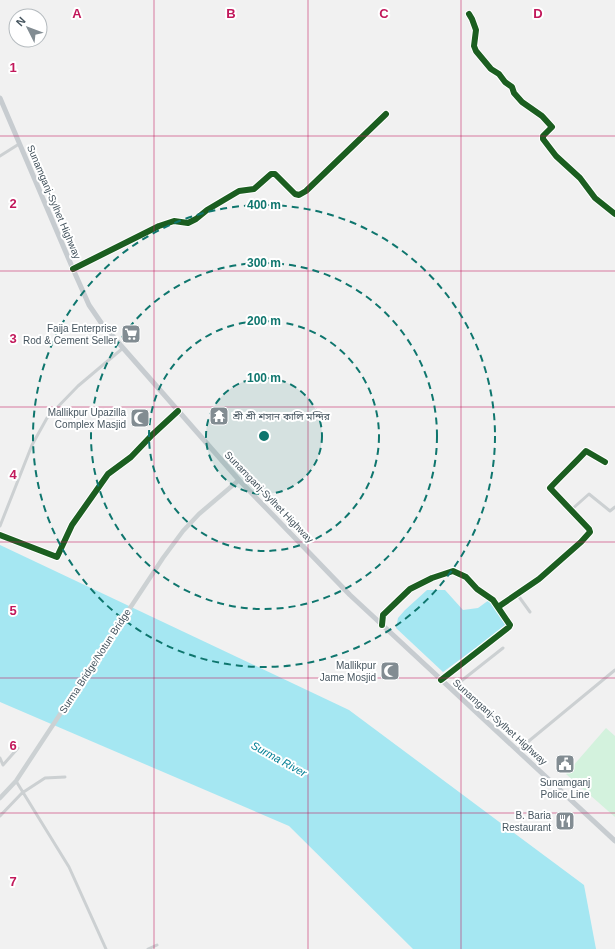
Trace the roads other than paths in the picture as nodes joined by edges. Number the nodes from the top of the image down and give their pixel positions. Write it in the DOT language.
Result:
graph roads {
  1 [pos="469,14"];
  2 [pos="0,98"];
  3 [pos="386,114"];
  4 [pos="19,144"];
  5 [pos="0,156"];
  6 [pos="615,214"];
  7 [pos="73,269"];
  8 [pos="123,348"];
  9 [pos="178,411"];
  10 [pos="605,462"];
  11 [pos="239,480"];
  12 [pos="615,507"];
  13 [pos="571,510"];
  14 [pos="0,526"];
  15 [pos="0,535"];
  16 [pos="517,594"];
  17 [pos="498,607"];
  18 [pos="530,612"];
  19 [pos="382,625"];
  20 [pos="503,648"];
  21 [pos="615,670"];
  22 [pos="441,680"];
  23 [pos="451,689"];
  24 [pos="18,748"];
  25 [pos="518,750"];
  26 [pos="0,758"];
  27 [pos="65,777"];
  28 [pos="16,781"];
  29 [pos="22,793"];
  30 [pos="0,798"];
  31 [pos="0,816"];
  32 [pos="614,838"];
  33 [pos="157,945"];
  34 [pos="106,949"];
  35 [pos="148,949"];
  1 -- 6 [label="street"];
  2 -- 4 [label="main road, Sunamganj-Sylhet Highway"];
  3 -- 7 [label="street"];
  4 -- 5 [label="street"];
  4 -- 7 [label="main road, Sunamganj-Sylhet Highway"];
  7 -- 8 [label="main road, Sunamganj-Sylhet Highway"];
  8 -- 9 [label="main road, Sunamganj-Sylhet Highway"];
  8 -- 14 [label="street"];
  9 -- 11 [label="main road, Sunamganj-Sylhet Highway"];
  9 -- 15 [label="street"];
  10 -- 13 [label="street"];
  11 -- 19 [label="main road, Sunamganj-Sylhet Highway"];
  11 -- 28 [label="main road, Surma Bridge/Notun Bridge"];
  12 -- 13 [label="street"];
  13 -- 16 [label="street"];
  16 -- 17 [label="street"];
  16 -- 18 [label="street"];
  17 -- 19 [label="street"];
  17 -- 22 [label="street"];
  19 -- 22 [label="main road, Sunamganj-Sylhet Highway"];
  20 -- 23 [label="street"];
  21 -- 25 [label="street"];
  22 -- 23 [label="main road, Sunamganj-Sylhet Highway"];
  23 -- 25 [label="main road, Sunamganj-Sylhet Highway"];
  24 -- 26 [label="street"];
  25 -- 32 [label="main road, Sunamganj-Sylhet Highway"];
  27 -- 29 [label="street"];
  28 -- 29 [label="street"];
  28 -- 30 [label="main road, Surma Bridge/Notun Bridge"];
  29 -- 31 [label="street"];
  29 -- 34 [label="street"];
  33 -- 35 [label="street"];
}
